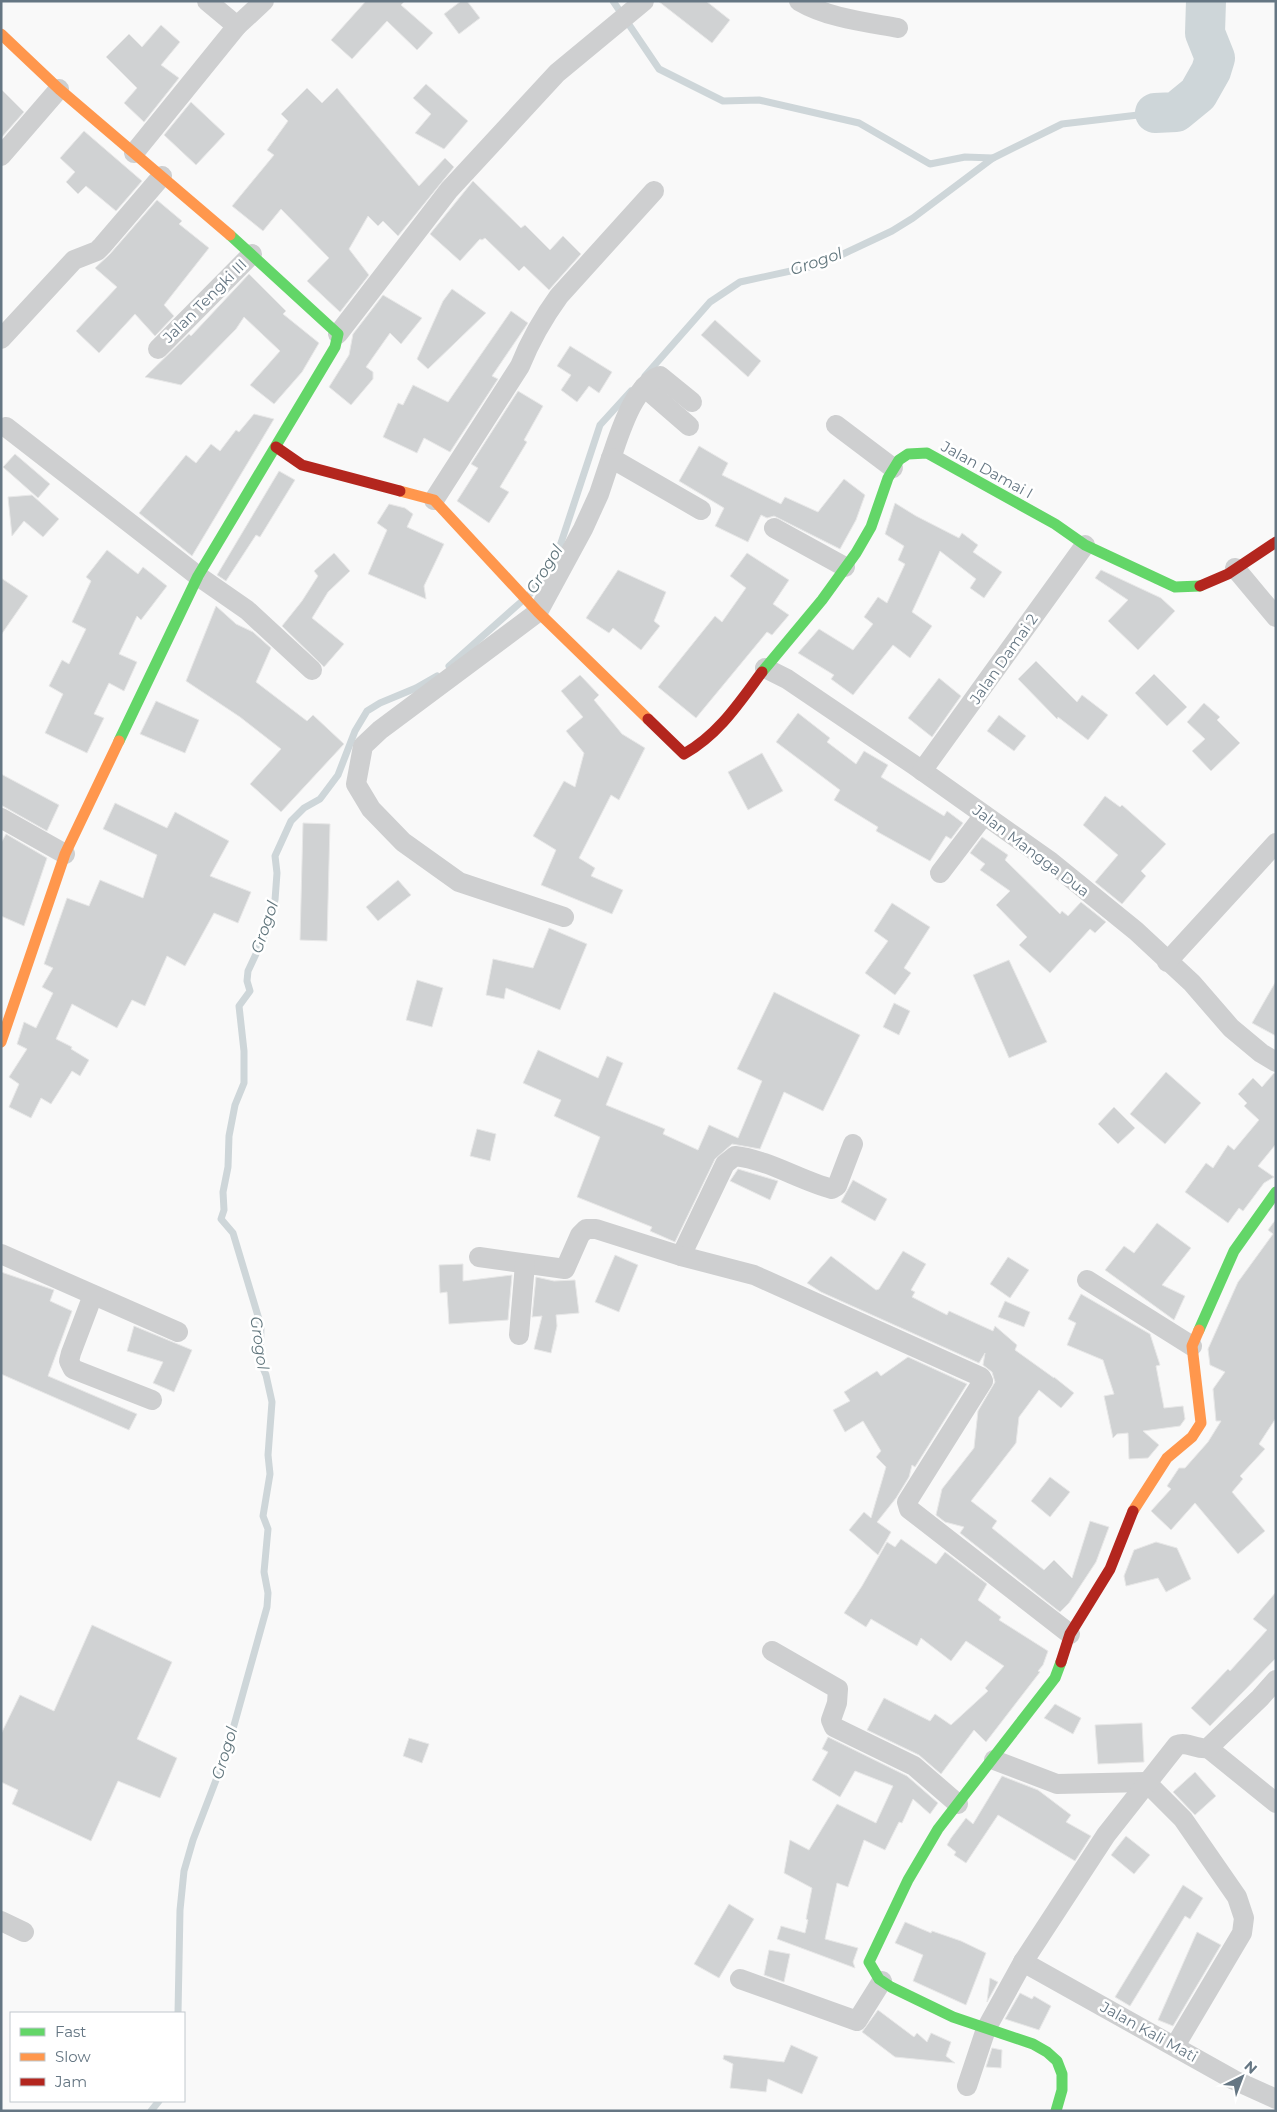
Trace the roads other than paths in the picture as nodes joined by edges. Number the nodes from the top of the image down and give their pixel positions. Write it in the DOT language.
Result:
graph roads {
  1 [pos="207,1"];
  2 [pos="264,1"];
  3 [pos="799,1"];
  4 [pos="641,4"];
  5 [pos="238,26"];
  6 [pos="898,28"];
  7 [pos="1,34"];
  8 [pos="59,89"];
  9 [pos="134,153"];
  10 [pos="1,156"];
  11 [pos="162,176"];
  12 [pos="654,191"];
  13 [pos="252,254"];
  14 [pos="338,334"];
  15 [pos="1,339"];
  16 [pos="158,349"];
  17 [pos="644,387"];
  18 [pos="692,402"];
  19 [pos="836,425"];
  20 [pos="689,426"];
  21 [pos="6,427"];
  22 [pos="276,447"];
  23 [pos="611,458"];
  24 [pos="893,468"];
  25 [pos="434,500"];
  26 [pos="700,510"];
  27 [pos="774,528"];
  28 [pos="1276,542"];
  29 [pos="1085,545"];
  30 [pos="1235,568"];
  31 [pos="839,575"];
  32 [pos="198,576"];
  33 [pos="534,607"];
  34 [pos="1276,617"];
  35 [pos="765,668"];
  36 [pos="312,670"];
  37 [pos="922,772"];
  38 [pos="984,815"];
  39 [pos="1,818"];
  40 [pos="1276,843"];
  41 [pos="65,854"];
  42 [pos="940,873"];
  43 [pos="564,917"];
  44 [pos="1167,962"];
  45 [pos="1,1042"];
  46 [pos="1276,1062"];
  47 [pos="853,1144"];
  48 [pos="1276,1192"];
  49 [pos="1,1254"];
  50 [pos="680,1256"];
  51 [pos="479,1257"];
  52 [pos="525,1264"];
  53 [pos="1087,1280"];
  54 [pos="93,1295"];
  55 [pos="178,1332"];
  56 [pos="519,1335"];
  57 [pos="1192,1346"];
  58 [pos="152,1400"];
  59 [pos="1070,1634"];
  60 [pos="772,1651"];
  61 [pos="1276,1680"];
  62 [pos="1208,1748"];
  63 [pos="994,1760"];
  64 [pos="1146,1782"];
  65 [pos="958,1804"];
  66 [pos="1276,1804"];
  67 [pos="1,1921"];
  68 [pos="24,1932"];
  69 [pos="1023,1962"];
  70 [pos="740,1979"];
  71 [pos="882,1982"];
  72 [pos="986,2029"];
  73 [pos="1175,2046"];
  74 [pos="967,2086"];
  75 [pos="1276,2099"];
  76 [pos="1063,2108"];
  1 -- 5 [label="street"];
  2 -- 5 [label="street"];
  3 -- 6 [label="street"];
  4 -- 14 [label="street"];
  5 -- 9 [label="street"];
  7 -- 8 [label="street"];
  8 -- 9 [label="street"];
  8 -- 10 [label="street"];
  9 -- 11 [label="street"];
  11 -- 13 [label="street"];
  11 -- 15 [label="street"];
  12 -- 25 [label="street"];
  13 -- 14 [label="street"];
  13 -- 16 [label="street, Jalan Tengki III"];
  14 -- 22 [label="street"];
  17 -- 18 [label="street"];
  17 -- 20 [label="street"];
  17 -- 23 [label="street"];
  19 -- 24 [label="street"];
  21 -- 32 [label="street"];
  22 -- 25 [label="street"];
  22 -- 32 [label="street"];
  23 -- 26 [label="street"];
  23 -- 33 [label="street"];
  24 -- 29 [label="street, Jalan Damai I"];
  24 -- 31 [label="street, Jalan Damai I"];
  25 -- 33 [label="street"];
  27 -- 31 [label="street"];
  28 -- 30 [label="street, Jalan Damai I"];
  29 -- 30 [label="street, Jalan Damai I"];
  29 -- 37 [label="street, Jalan Damai 2"];
  30 -- 34 [label="street"];
  31 -- 35 [label="street, Jalan Damai I"];
  32 -- 36 [label="street"];
  32 -- 41 [label="street"];
  33 -- 35 [label="street, Jalan Damai I"];
  33 -- 43 [label="street"];
  35 -- 37 [label="street, Jalan Mangga Dua"];
  37 -- 38 [label="street, Jalan Mangga Dua"];
  38 -- 42 [label="street"];
  38 -- 44 [label="street, Jalan Mangga Dua"];
  39 -- 41 [label="street"];
  40 -- 44 [label="street"];
  41 -- 45 [label="street"];
  44 -- 46 [label="street, Jalan Mangga Dua"];
  47 -- 50 [label="street"];
  48 -- 57 [label="street"];
  49 -- 54 [label="street"];
  50 -- 52 [label="street"];
  50 -- 59 [label="street"];
  51 -- 52 [label="street"];
  52 -- 56 [label="street"];
  53 -- 57 [label="street"];
  54 -- 55 [label="street"];
  54 -- 58 [label="street"];
  57 -- 59 [label="street"];
  59 -- 63 [label="street"];
  60 -- 65 [label="street"];
  61 -- 62 [label="street"];
  62 -- 64 [label="street"];
  62 -- 66 [label="street"];
  63 -- 64 [label="street"];
  63 -- 65 [label="street"];
  64 -- 69 [label="street"];
  64 -- 73 [label="street"];
  65 -- 71 [label="street"];
  67 -- 68 [label="street"];
  69 -- 72 [label="street"];
  69 -- 73 [label="street, Jalan Kali Mati"];
  70 -- 71 [label="street"];
  71 -- 72 [label="street"];
  72 -- 74 [label="street"];
  72 -- 76 [label="street"];
  73 -- 75 [label="street, Jalan Kali Mati"];
}
